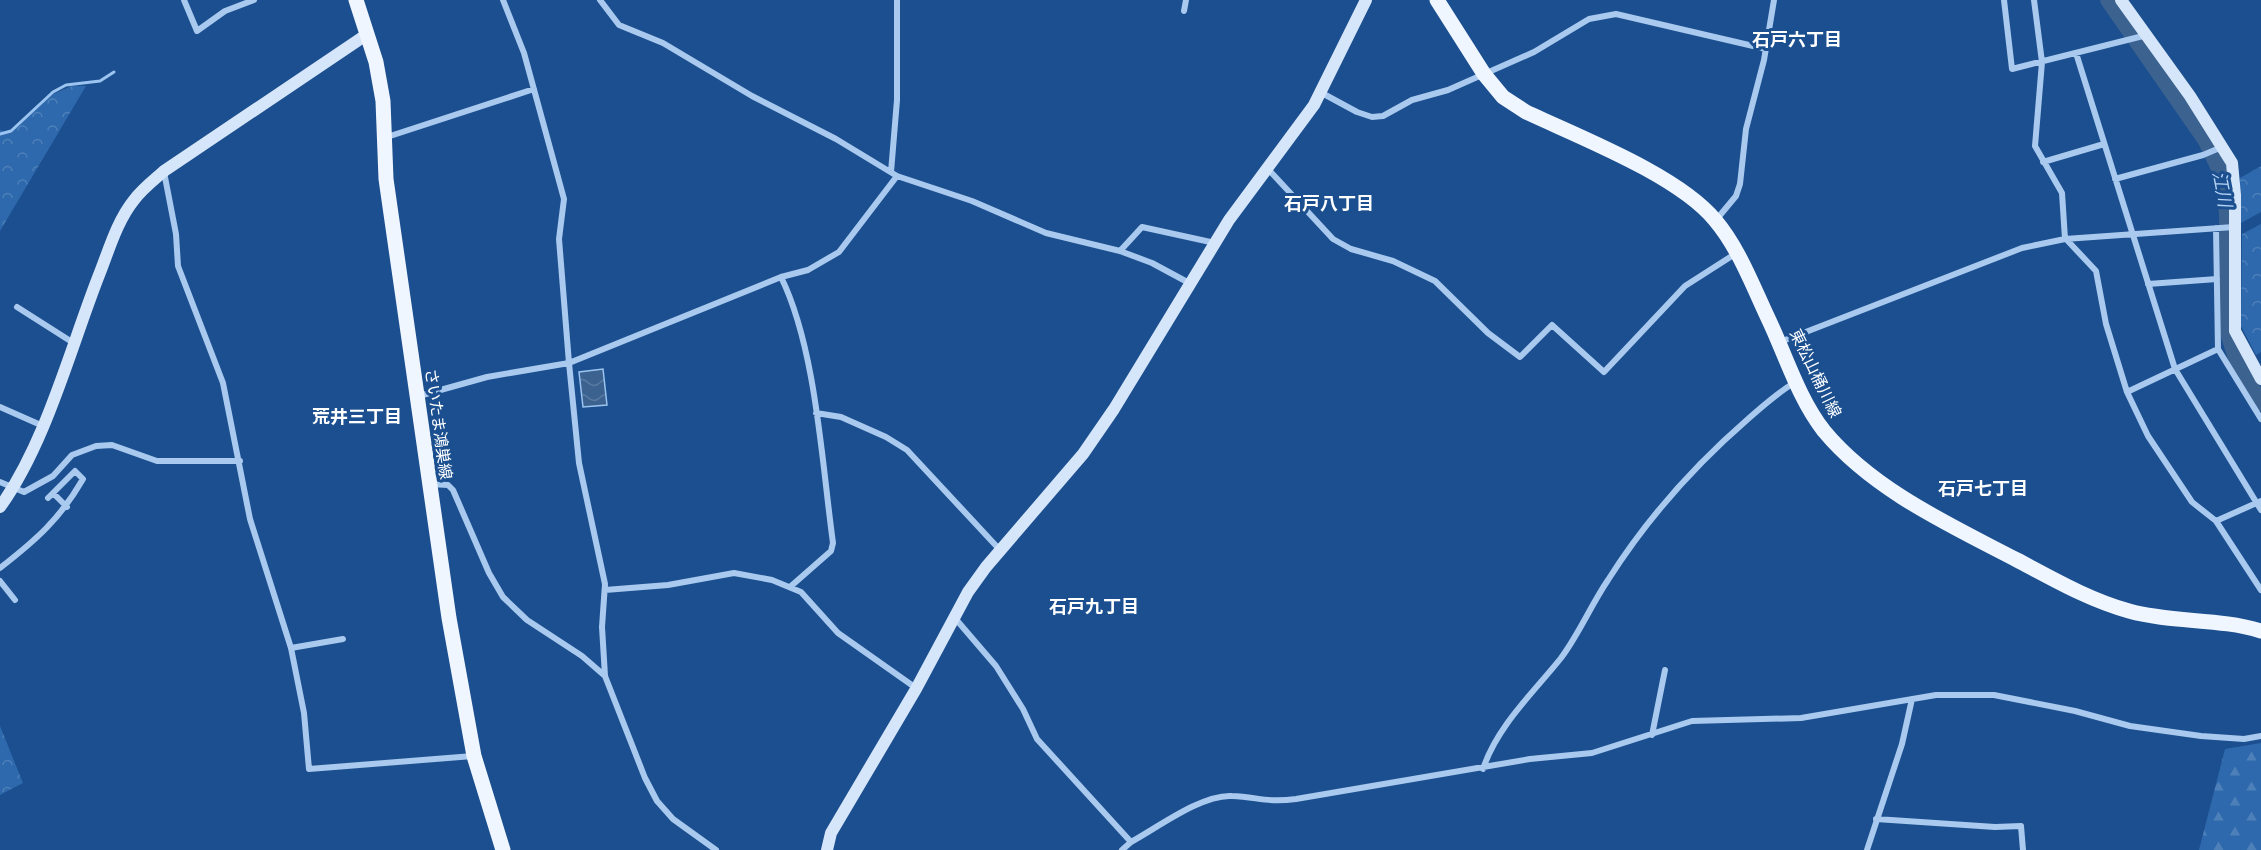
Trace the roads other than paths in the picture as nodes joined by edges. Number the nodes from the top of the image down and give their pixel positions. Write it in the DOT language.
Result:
graph roads {
  1 [pos="184,0"];
  2 [pos="254,0"];
  3 [pos="356,0"];
  4 [pos="503,0"];
  5 [pos="600,0"];
  6 [pos="897,0"];
  7 [pos="1186,0"];
  8 [pos="1366,0"];
  9 [pos="1437,0"];
  10 [pos="1774,0"];
  11 [pos="2004,0"];
  12 [pos="2034,0"];
  13 [pos="2121,0"];
  14 [pos="1184,10"];
  15 [pos="366,34"];
  16 [pos="2147,35"];
  17 [pos="1766,49"];
  18 [pos="2076,53"];
  19 [pos="2042,62"];
  20 [pos="1484,74"];
  21 [pos="534,89"];
  22 [pos="1320,93"];
  23 [pos="384,138"];
  24 [pos="2104,144"];
  25 [pos="2223,147"];
  26 [pos="2043,162"];
  27 [pos="1268,169"];
  28 [pos="164,171"];
  29 [pos="891,172"];
  30 [pos="897,176"];
  31 [pos="2115,179"];
  32 [pos="1716,220"];
  33 [pos="2235,227"];
  34 [pos="2216,228"];
  35 [pos="2132,234"];
  36 [pos="2065,239"];
  37 [pos="1215,243"];
  38 [pos="1120,251"];
  39 [pos="1736,253"];
  40 [pos="781,277"];
  41 [pos="2217,279"];
  42 [pos="1191,284"];
  43 [pos="2148,284"];
  44 [pos="17,308"];
  45 [pos="72,342"];
  46 [pos="1780,342"];
  47 [pos="2218,349"];
  48 [pos="568,363"];
  49 [pos="2175,369"];
  50 [pos="2261,379"];
  51 [pos="1798,381"];
  52 [pos="2127,392"];
  53 [pos="418,396"];
  54 [pos="0,407"];
  55 [pos="816,413"];
  56 [pos="2261,419"];
  57 [pos="43,426"];
  58 [pos="240,461"];
  59 [pos="0,482"];
  60 [pos="429,483"];
  61 [pos="14,488"];
  62 [pos="2258,502"];
  63 [pos="0,507"];
  64 [pos="67,507"];
  65 [pos="2261,510"];
  66 [pos="2216,521"];
  67 [pos="1001,551"];
  68 [pos="0,568"];
  69 [pos="0,581"];
  70 [pos="790,587"];
  71 [pos="605,590"];
  72 [pos="2261,590"];
  73 [pos="15,600"];
  74 [pos="954,616"];
  75 [pos="2261,631"];
  76 [pos="343,639"];
  77 [pos="291,648"];
  78 [pos="1665,670"];
  79 [pos="604,676"];
  80 [pos="916,689"];
  81 [pos="1912,699"];
  82 [pos="1652,735"];
  83 [pos="2261,736"];
  84 [pos="474,756"];
  85 [pos="1483,769"];
  86 [pos="1876,819"];
  87 [pos="1131,842"];
  88 [pos="503,850"];
  89 [pos="717,850"];
  90 [pos="827,850"];
  91 [pos="1122,850"];
  92 [pos="1867,850"];
  93 [pos="2023,850"];
  1 -- 2 [label="street"];
  3 -- 15 [label="main road, さいたま鴻巣線"];
  4 -- 21 [label="street"];
  5 -- 29 [label="street"];
  6 -- 29 [label="street"];
  7 -- 14 [label="street"];
  8 -- 22 [label="street"];
  9 -- 20 [label="main road, 東松山桶川線"];
  10 -- 17 [label="street"];
  11 -- 19 [label="street"];
  12 -- 19 [label="street"];
  13 -- 16 [label="street"];
  15 -- 23 [label="main road, さいたま鴻巣線"];
  15 -- 28 [label="street"];
  16 -- 18 [label="street"];
  16 -- 25 [label="street"];
  17 -- 20 [label="street"];
  17 -- 32 [label="street"];
  18 -- 19 [label="street"];
  18 -- 24 [label="street"];
  19 -- 26 [label="street"];
  20 -- 22 [label="street"];
  20 -- 32 [label="main road, 東松山桶川線"];
  21 -- 23 [label="street"];
  21 -- 48 [label="street"];
  22 -- 27 [label="street"];
  23 -- 53 [label="main road, さいたま鴻巣線"];
  24 -- 26 [label="street"];
  24 -- 31 [label="street"];
  25 -- 31 [label="street"];
  25 -- 33 [label="street"];
  26 -- 36 [label="street"];
  27 -- 37 [label="street"];
  27 -- 39 [label="street"];
  28 -- 45 [label="street"];
  28 -- 58 [label="street"];
  29 -- 30 [label="street"];
  30 -- 38 [label="street"];
  30 -- 40 [label="street"];
  31 -- 35 [label="street"];
  32 -- 39 [label="main road, 東松山桶川線"];
  33 -- 34 [label="street"];
  33 -- 50 [label="street"];
  34 -- 35 [label="street"];
  34 -- 41 [label="street"];
  35 -- 36 [label="street"];
  35 -- 43 [label="street"];
  36 -- 46 [label="street"];
  36 -- 52 [label="street"];
  37 -- 38 [label="street"];
  37 -- 42 [label="street"];
  38 -- 42 [label="street"];
  39 -- 46 [label="main road, 東松山桶川線"];
  40 -- 48 [label="street"];
  40 -- 55 [label="street"];
  41 -- 43 [label="street"];
  41 -- 47 [label="street"];
  42 -- 67 [label="street"];
  43 -- 49 [label="street"];
  44 -- 45 [label="street"];
  45 -- 57 [label="street"];
  46 -- 51 [label="main road, 東松山桶川線"];
  47 -- 49 [label="street"];
  47 -- 56 [label="street"];
  48 -- 53 [label="street"];
  48 -- 71 [label="street"];
  49 -- 52 [label="street"];
  49 -- 62 [label="street"];
  51 -- 75 [label="main road, 東松山桶川線"];
  51 -- 85 [label="street"];
  52 -- 66 [label="street"];
  53 -- 60 [label="main road, さいたま鴻巣線"];
  54 -- 57 [label="street"];
  55 -- 67 [label="street"];
  55 -- 70 [label="street"];
  57 -- 61 [label="street"];
  58 -- 61 [label="street"];
  58 -- 77 [label="street"];
  59 -- 61 [label="street"];
  60 -- 79 [label="street"];
  60 -- 84 [label="main road, さいたま鴻巣線"];
  61 -- 63 [label="street"];
  62 -- 65 [label="street"];
  62 -- 66 [label="street"];
  64 -- 64 [label="street"];
  64 -- 68 [label="street"];
  66 -- 72 [label="street"];
  67 -- 74 [label="street"];
  69 -- 73 [label="street"];
  70 -- 71 [label="street"];
  70 -- 80 [label="street"];
  71 -- 79 [label="street"];
  74 -- 80 [label="street"];
  74 -- 87 [label="street"];
  76 -- 77 [label="street"];
  77 -- 84 [label="street"];
  78 -- 82 [label="street"];
  79 -- 89 [label="street"];
  80 -- 90 [label="street"];
  81 -- 82 [label="street"];
  81 -- 83 [label="street"];
  81 -- 86 [label="street"];
  82 -- 85 [label="street"];
  84 -- 88 [label="main road, さいたま鴻巣線"];
  85 -- 87 [label="street"];
  86 -- 92 [label="street"];
  86 -- 93 [label="street"];
  87 -- 91 [label="street"];
}
